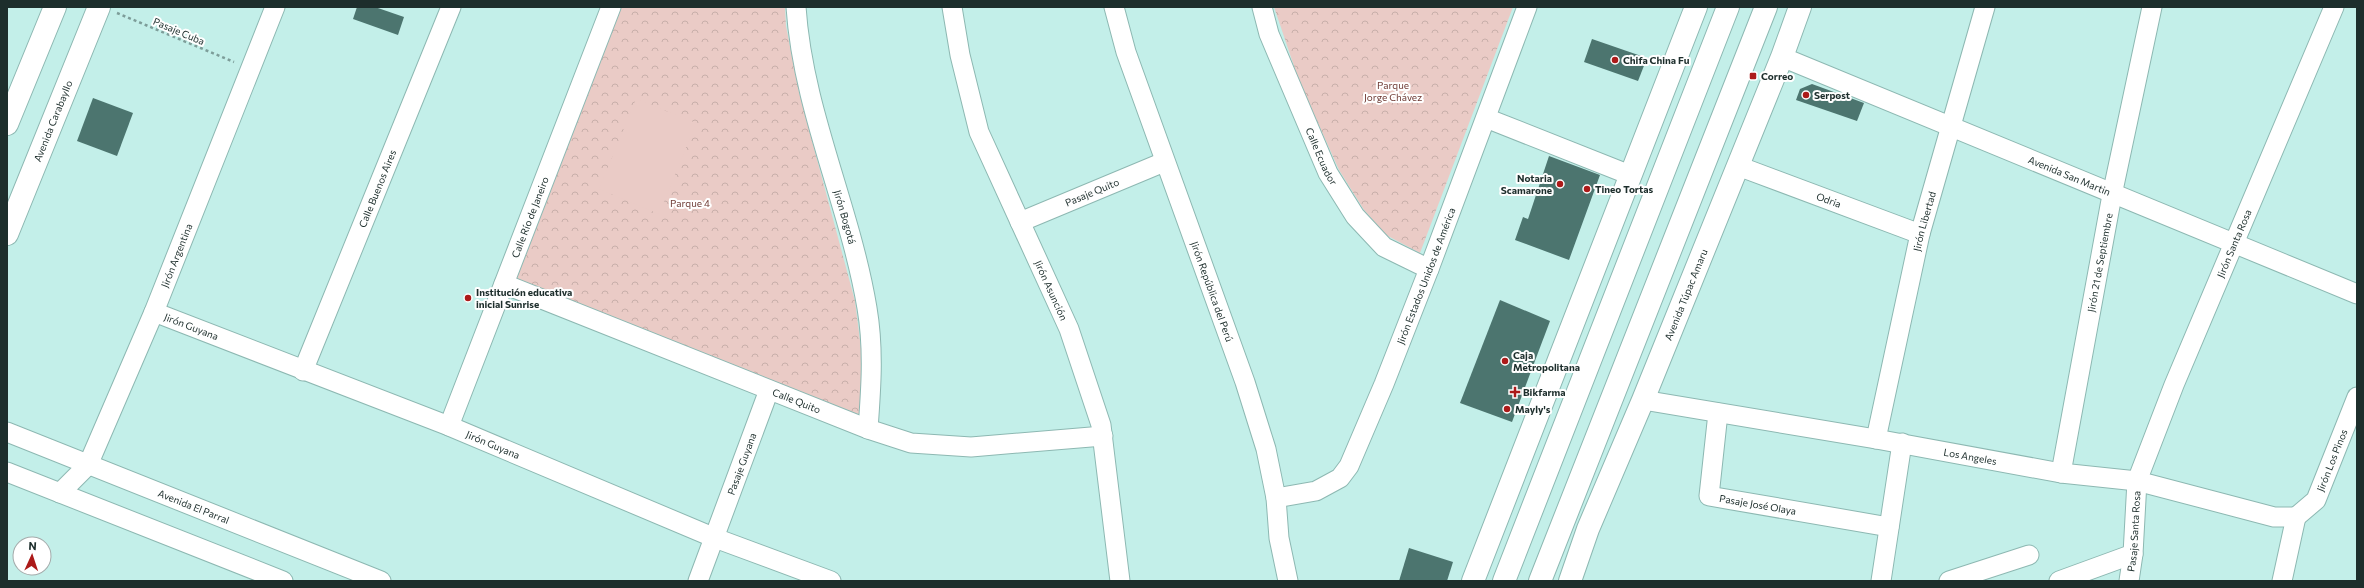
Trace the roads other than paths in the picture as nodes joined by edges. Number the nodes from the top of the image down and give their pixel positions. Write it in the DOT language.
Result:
graph roads {
  1 [pos="55,7"];
  2 [pos="275,7"];
  3 [pos="451,7"];
  4 [pos="611,7"];
  5 [pos="796,7"];
  6 [pos="952,7"];
  7 [pos="1114,7"];
  8 [pos="1262,7"];
  9 [pos="1527,7"];
  10 [pos="1696,7"];
  11 [pos="1728,7"];
  12 [pos="1766,7"];
  13 [pos="1800,7"];
  14 [pos="1986,7"];
  15 [pos="2152,7"];
  16 [pos="2334,7"];
  17 [pos="106,9"];
  18 [pos="1782,57"];
  19 [pos="1486,118"];
  20 [pos="7,124"];
  21 [pos="1949,127"];
  22 [pos="1164,162"];
  23 [pos="1738,166"];
  24 [pos="1630,176"];
  25 [pos="2112,195"];
  26 [pos="1020,222"];
  27 [pos="7,234"];
  28 [pos="1920,234"];
  29 [pos="2234,243"];
  30 [pos="1429,269"];
  31 [pos="504,284"];
  32 [pos="2357,294"];
  33 [pos="154,312"];
  34 [pos="303,371"];
  35 [pos="769,390"];
  36 [pos="2357,397"];
  37 [pos="1643,400"];
  38 [pos="1718,413"];
  39 [pos="449,426"];
  40 [pos="868,429"];
  41 [pos="7,432"];
  42 [pos="1103,436"];
  43 [pos="1876,439"];
  44 [pos="1902,444"];
  45 [pos="88,465"];
  46 [pos="7,472"];
  47 [pos="2061,472"];
  48 [pos="2137,481"];
  49 [pos="60,493"];
  50 [pos="1276,498"];
  51 [pos="2296,517"];
  52 [pos="1889,527"];
  53 [pos="715,538"];
  54 [pos="2133,554"];
  55 [pos="2029,555"];
  56 [pos="283,581"];
  57 [pos="381,581"];
  58 [pos="698,581"];
  59 [pos="831,581"];
  60 [pos="1120,581"];
  61 [pos="1286,581"];
  62 [pos="1473,581"];
  63 [pos="1504,581"];
  64 [pos="1540,581"];
  65 [pos="1570,581"];
  66 [pos="1881,581"];
  67 [pos="1949,581"];
  68 [pos="2059,581"];
  69 [pos="2129,581"];
  70 [pos="2282,581"];
  1 -- 20 [label="main road"];
  2 -- 33 [label="street, Jirón Argentina"];
  3 -- 34 [label="street, Calle Buenos Aires"];
  4 -- 31 [label="street, Calle Río de Janeiro"];
  5 -- 40 [label="street, Jirón Bogotá"];
  6 -- 26 [label="street, Jirón Asunción"];
  7 -- 22 [label="street, Jirón República del Perú"];
  8 -- 30 [label="street, Calle Ecuador"];
  9 -- 19 [label="street, Jirón Estados Unidos de América"];
  10 -- 24 [label="main road"];
  11 -- 63 [label="main road"];
  12 -- 64 [label="main road"];
  13 -- 18 [label="main road, Avenida Túpac Amaru"];
  14 -- 21 [label="street, Jirón Libertad"];
  15 -- 25 [label="street, Jirón 21 de Septiembre"];
  16 -- 29 [label="street, Jirón Santa Rosa"];
  17 -- 27 [label="main road, Avenida Carabayllo"];
  18 -- 21 [label="street, Avenida San Martin"];
  18 -- 23 [label="main road, Avenida Túpac Amaru"];
  19 -- 24 [label="street"];
  19 -- 30 [label="street, Jirón Estados Unidos de América"];
  21 -- 25 [label="street, Avenida San Martin"];
  21 -- 28 [label="street, Jirón Libertad"];
  22 -- 26 [label="street, Pasaje Quito"];
  22 -- 50 [label="street, Jirón República del Perú"];
  23 -- 28 [label="street, Odria"];
  23 -- 37 [label="main road, Avenida Túpac Amaru"];
  24 -- 62 [label="main road"];
  25 -- 29 [label="street, Avenida San Martin"];
  25 -- 47 [label="street, Jirón 21 de Septiembre"];
  26 -- 42 [label="street, Jirón Asunción"];
  28 -- 43 [label="street, Jirón Libertad"];
  29 -- 32 [label="street, Avenida San Martin"];
  29 -- 48 [label="street, Jirón Santa Rosa"];
  30 -- 50 [label="street, Jirón Estados Unidos de América"];
  31 -- 35 [label="street, Calle Quito"];
  31 -- 39 [label="street, Calle Río de Janeiro"];
  33 -- 34 [label="street, Jirón Guyana"];
  33 -- 45 [label="street, Jirón Argentina"];
  34 -- 39 [label="street, Jirón Guyana"];
  35 -- 40 [label="street, Calle Quito"];
  35 -- 53 [label="street, Pasaje Guyana"];
  36 -- 51 [label="street, Jirón Los Pinos"];
  37 -- 38 [label="street, Los Angeles"];
  37 -- 65 [label="main road, Avenida Túpac Amaru"];
  38 -- 43 [label="street, Los Angeles"];
  38 -- 52 [label="street, Pasaje José Olaya"];
  39 -- 53 [label="street, Jirón Guyana"];
  40 -- 42 [label="street, Calle Quito"];
  41 -- 45 [label="street, Avenida El Parral"];
  42 -- 60 [label="street, Jirón Asunción"];
  43 -- 44 [label="street, Los Angeles"];
  44 -- 47 [label="street, Los Angeles"];
  44 -- 52 [label="street"];
  45 -- 49 [label="street, Jirón Argentina"];
  45 -- 57 [label="street, Avenida El Parral"];
  46 -- 49 [label="street"];
  47 -- 48 [label="street, Los Angeles"];
  48 -- 51 [label="street, Los Angeles"];
  48 -- 54 [label="street, Pasaje Santa Rosa"];
  49 -- 56 [label="street"];
  50 -- 61 [label="street, Jirón República del Perú"];
  51 -- 70 [label="street"];
  52 -- 66 [label="street"];
  53 -- 58 [label="street, Pasaje Guyana"];
  53 -- 59 [label="street, Jirón Guyana"];
  54 -- 68 [label="street"];
  54 -- 69 [label="street, Pasaje Santa Rosa"];
  55 -- 67 [label="street"];
}
